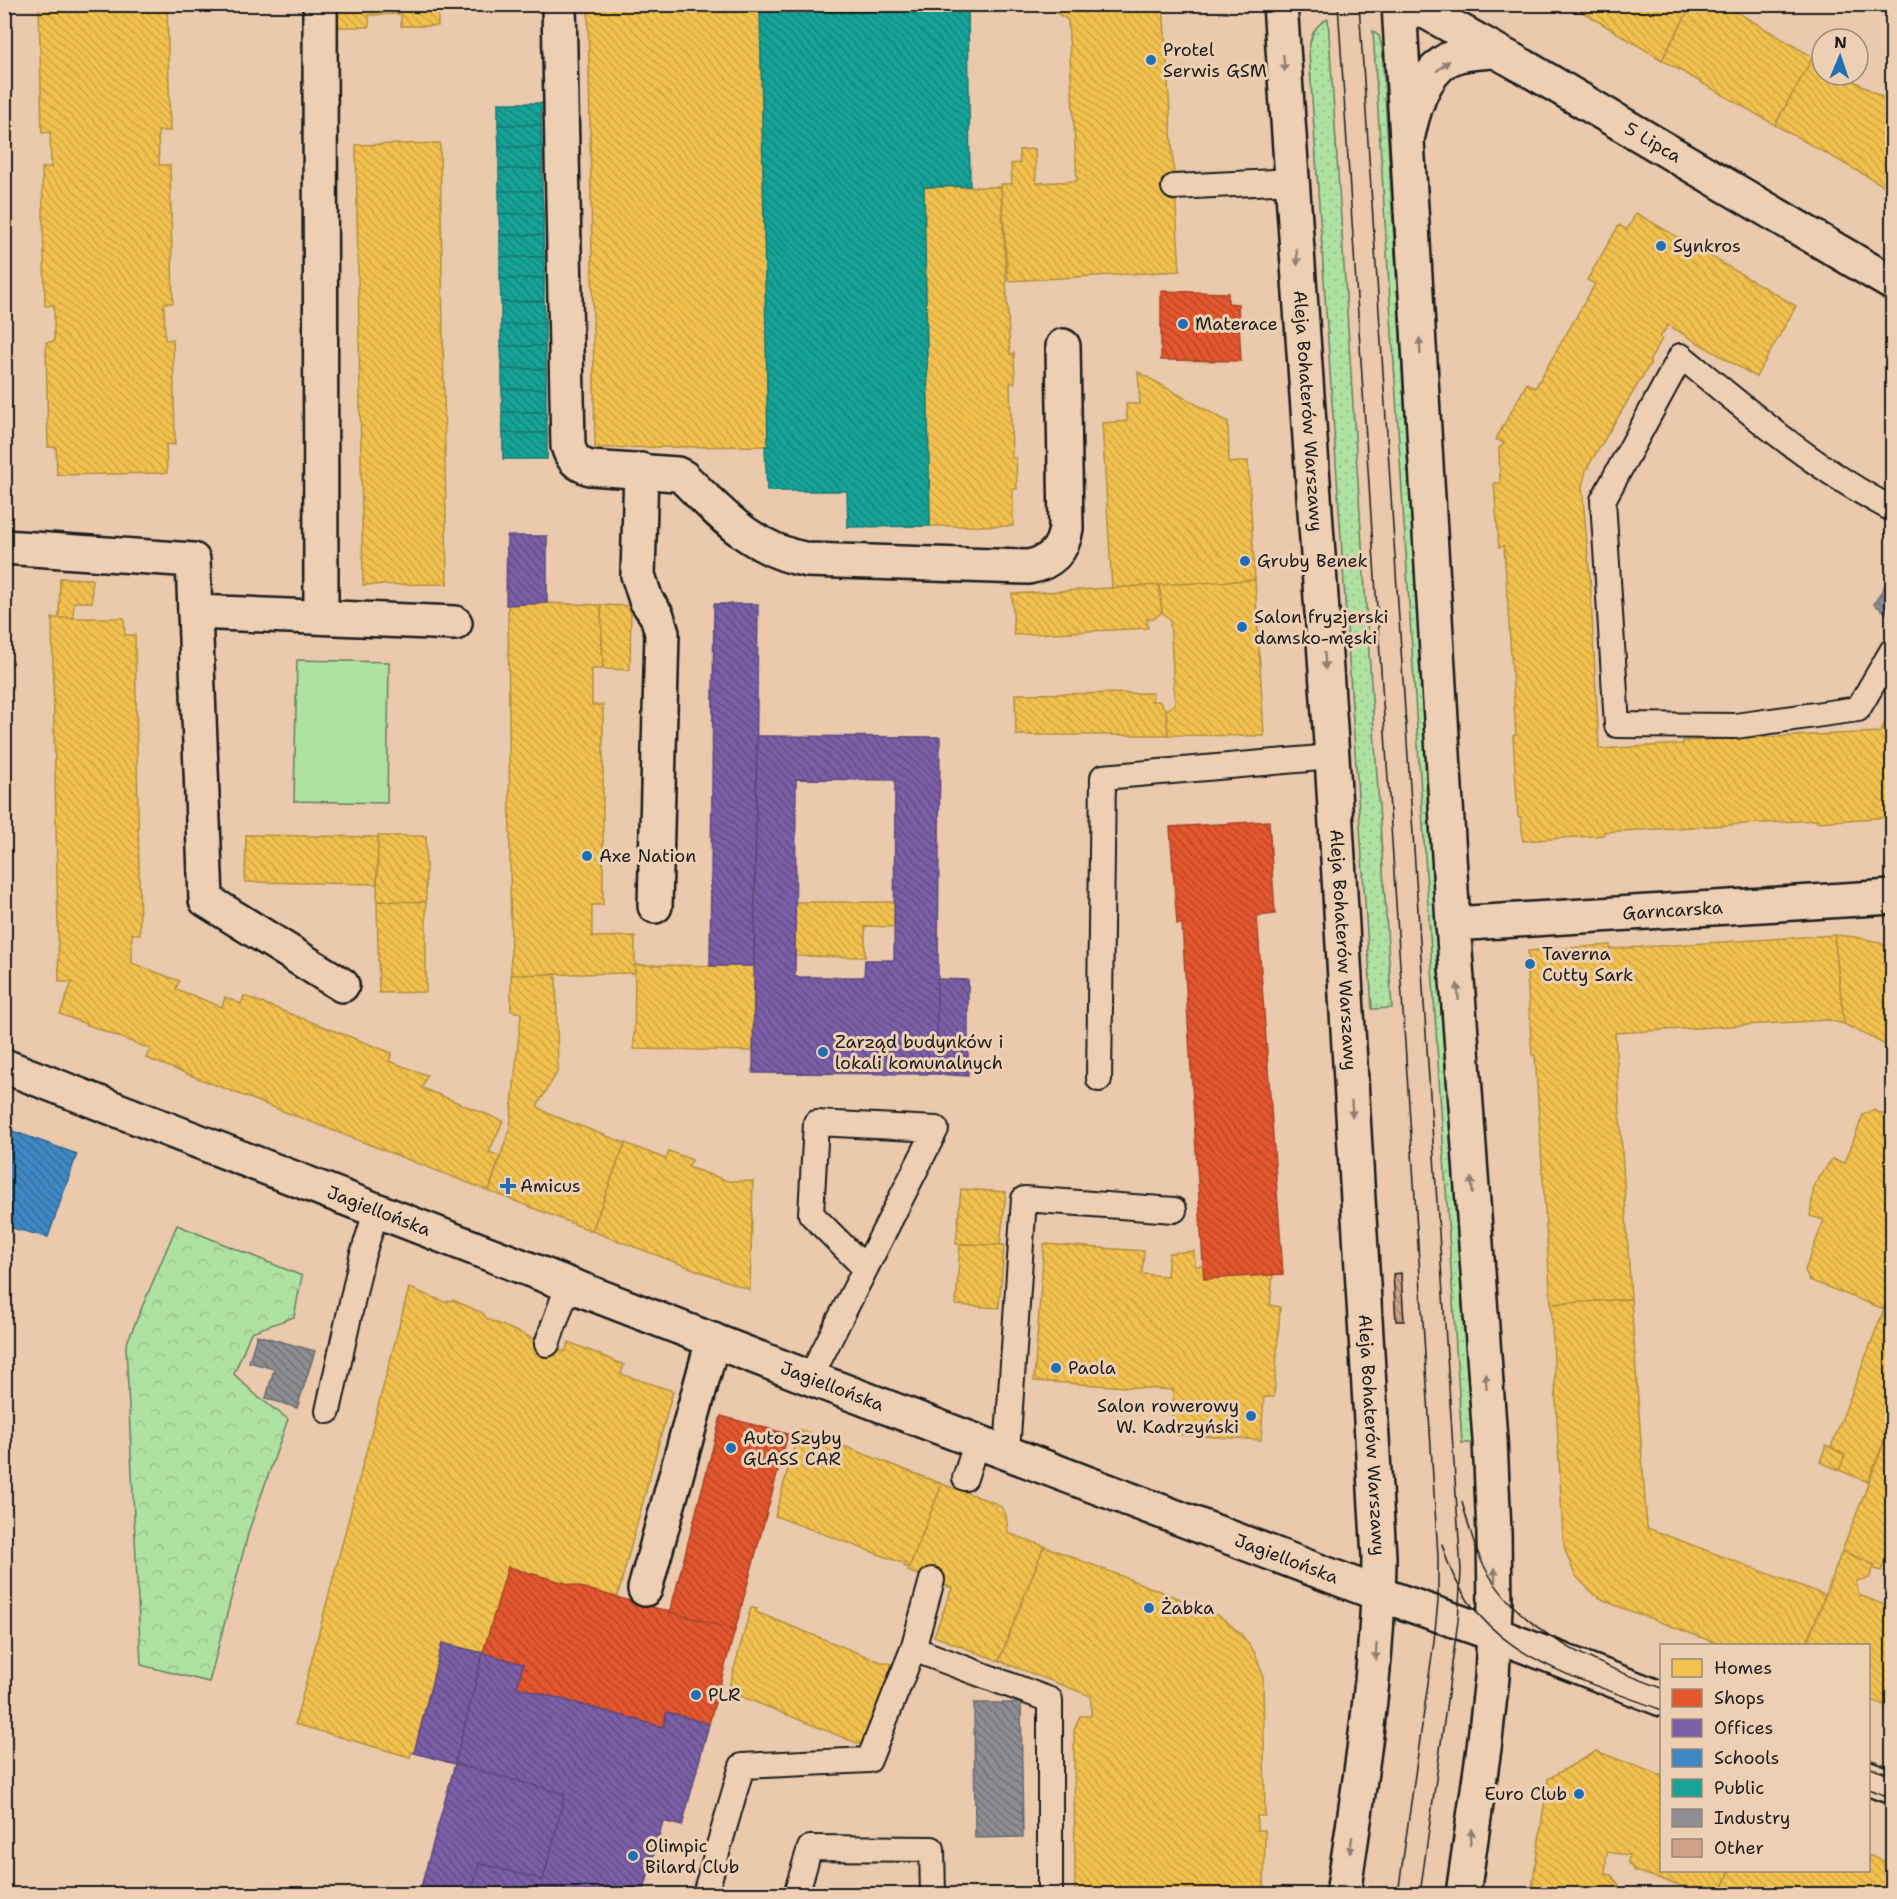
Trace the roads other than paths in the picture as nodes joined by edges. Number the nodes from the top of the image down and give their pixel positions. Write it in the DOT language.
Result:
graph roads {
  1 [pos="320,4"];
  2 [pos="560,4"];
  3 [pos="1280,4"];
  4 [pos="1399,4"];
  5 [pos="1412,4"];
  6 [pos="1492,51"];
  7 [pos="1408,135"];
  8 [pos="1292,181"];
  9 [pos="1174,187"];
  10 [pos="1893,283"];
  11 [pos="1063,346"];
  12 [pos="641,470"];
  13 [pos="1893,508"];
  14 [pos="4,547"];
  15 [pos="195,612"];
  16 [pos="321,617"];
  17 [pos="455,623"];
  18 [pos="1893,651"];
  19 [pos="1332,757"];
  20 [pos="1893,897"];
  21 [pos="655,906"];
  22 [pos="1453,924"];
  23 [pos="342,985"];
  24 [pos="4,1066"];
  25 [pos="1099,1079"];
  26 [pos="377,1209"];
  27 [pos="1174,1210"];
  28 [pos="865,1268"];
  29 [pos="569,1283"];
  30 [pos="713,1340"];
  31 [pos="547,1344"];
  32 [pos="810,1378"];
  33 [pos="328,1411"];
  34 [pos="992,1446"];
  35 [pos="964,1478"];
  36 [pos="932,1580"];
  37 [pos="645,1589"];
  38 [pos="1378,1594"];
  39 [pos="1494,1634"];
  40 [pos="913,1649"];
  41 [pos="1660,1698"];
  42 [pos="1870,1778"];
  43 [pos="1893,1787"];
  44 [pos="705,1894"];
  45 [pos="796,1894"];
  46 [pos="933,1894"];
  47 [pos="1050,1894"];
  48 [pos="1343,1894"];
  49 [pos="1463,1894"];
  1 -- 16 [label="street"];
  2 -- 12 [label="street"];
  3 -- 8 [label="street, Aleja Bohaterów Warszawy, one-way"];
  4 -- 7 [label="street"];
  5 -- 6 [label="street, 5 Lipca"];
  7 -- 6 [label="street, one-way"];
  6 -- 10 [label="street, 5 Lipca"];
  22 -- 7 [label="street, one-way"];
  8 -- 9 [label="lane"];
  8 -- 19 [label="street, Aleja Bohaterów Warszawy, one-way"];
  11 -- 12 [label="street"];
  12 -- 21 [label="street"];
  13 -- 18 [label="lane"];
  14 -- 15 [label="street"];
  15 -- 16 [label="street"];
  15 -- 23 [label="street"];
  16 -- 17 [label="street"];
  19 -- 25 [label="lane"];
  19 -- 38 [label="street, Aleja Bohaterów Warszawy, one-way"];
  20 -- 22 [label="street, Garncarska"];
  39 -- 22 [label="street, one-way"];
  24 -- 26 [label="street, Jagiellońska"];
  26 -- 29 [label="street, Jagiellońska"];
  26 -- 33 [label="lane"];
  27 -- 34 [label="lane"];
  28 -- 28 [label="lane"];
  28 -- 32 [label="lane"];
  29 -- 30 [label="street, Jagiellońska"];
  29 -- 31 [label="lane"];
  30 -- 32 [label="street, Jagiellońska"];
  30 -- 37 [label="street"];
  32 -- 34 [label="street, Jagiellońska"];
  34 -- 35 [label="lane"];
  34 -- 38 [label="street, Jagiellońska"];
  36 -- 40 [label="lane"];
  38 -- 39 [label="street, Jagiellońska"];
  38 -- 48 [label="street, Aleja Bohaterów Warszawy, one-way"];
  39 -- 41 [label="street, Jagiellońska"];
  49 -- 39 [label="street, one-way"];
  40 -- 44 [label="lane"];
  40 -- 47 [label="lane"];
  42 -- 43 [label="street"];
  45 -- 46 [label="lane"];
}
